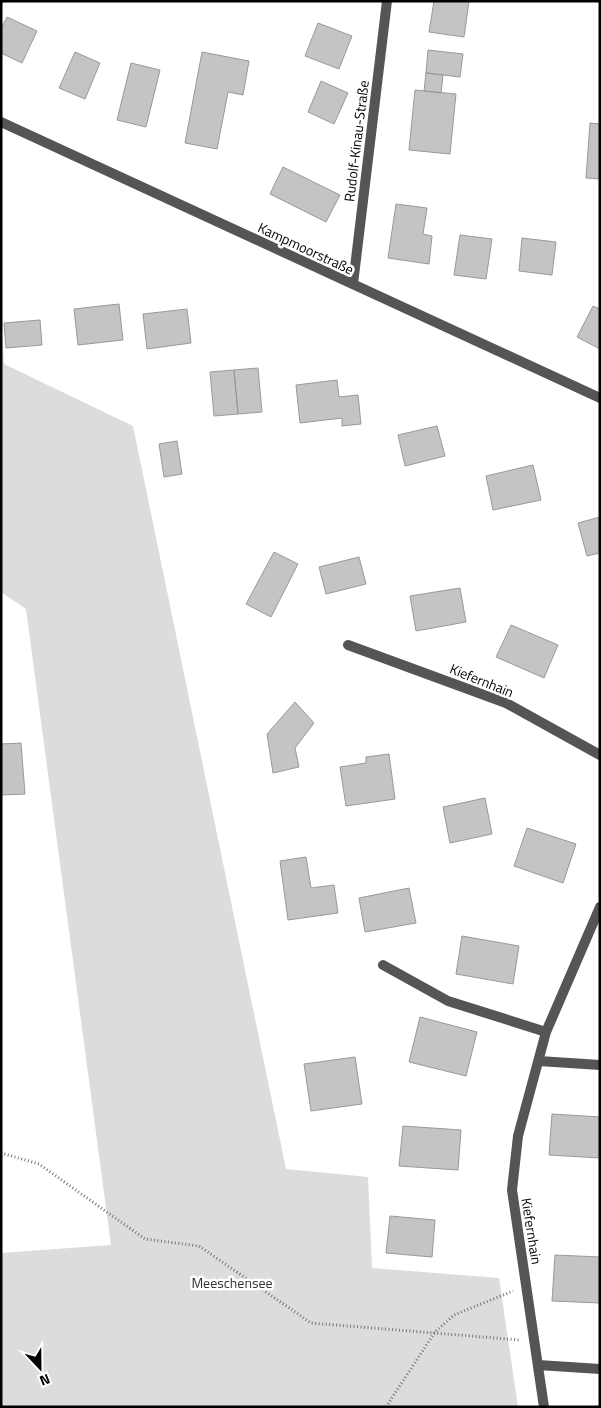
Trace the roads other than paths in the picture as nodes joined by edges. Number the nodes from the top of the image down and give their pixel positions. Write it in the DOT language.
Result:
graph roads {
  1 [pos="387,1"];
  2 [pos="1,122"];
  3 [pos="353,284"];
  4 [pos="600,398"];
  5 [pos="348,645"];
  6 [pos="600,755"];
  7 [pos="600,907"];
  8 [pos="383,965"];
  9 [pos="546,1032"];
  10 [pos="539,1061"];
  11 [pos="600,1065"];
  12 [pos="538,1365"];
  13 [pos="600,1370"];
  14 [pos="544,1407"];
  1 -- 3 [label="street, Rudolf-Kinau-Straße"];
  2 -- 3 [label="street, Kampmoorstraße"];
  3 -- 4 [label="street, Kampmoorstraße"];
  5 -- 6 [label="street, Kiefernhain"];
  7 -- 9 [label="street, Kiefernhain"];
  8 -- 9 [label="street"];
  9 -- 10 [label="street, Kiefernhain"];
  10 -- 11 [label="street"];
  10 -- 12 [label="street, Kiefernhain"];
  12 -- 13 [label="street"];
  12 -- 14 [label="street, Kiefernhain"];
}
